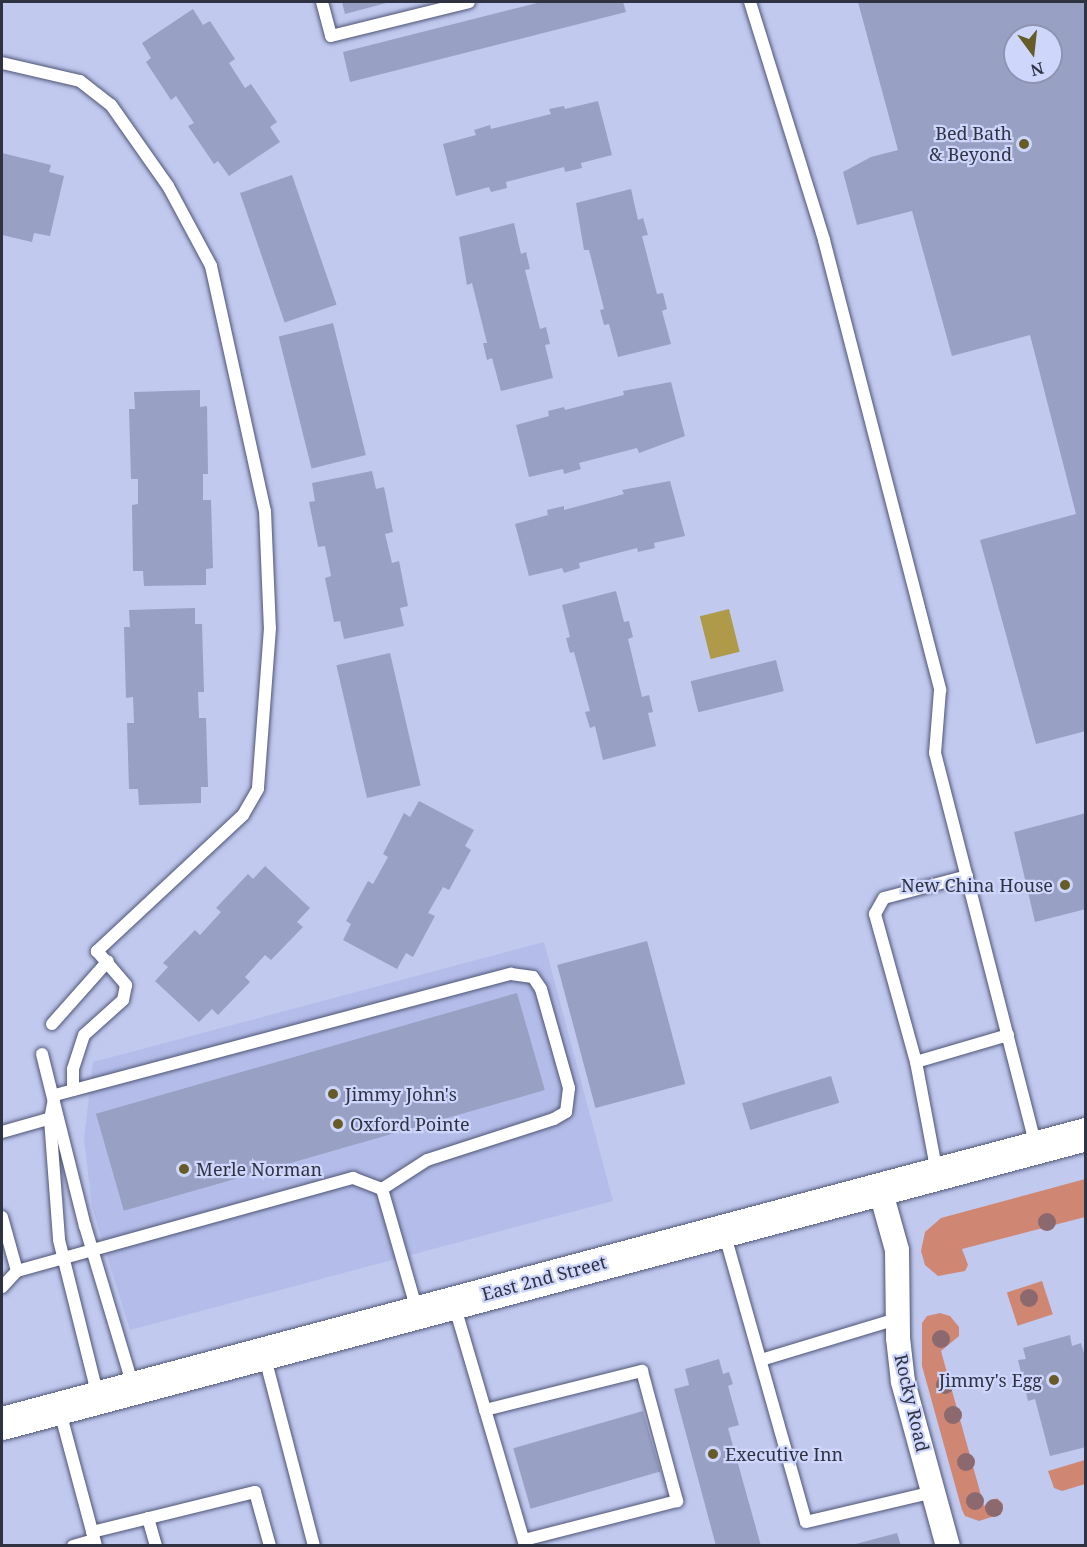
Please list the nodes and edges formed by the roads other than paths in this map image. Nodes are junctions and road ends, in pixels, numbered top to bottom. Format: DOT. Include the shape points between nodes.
graph roads {
  1 [pos="322,2"];
  2 [pos="469,2"];
  3 [pos="750,2"];
  4 [pos="2,63"];
  5 [pos="967,876"];
  6 [pos="108,962"];
  7 [pos="52,1024"];
  8 [pos="1008,1035"];
  9 [pos="42,1054"];
  10 [pos="915,1062"];
  11 [pos="72,1090"];
  12 [pos="55,1095"];
  13 [pos="55,1117"];
  14 [pos="2,1132"];
  15 [pos="1086,1134"];
  16 [pos="1036,1147"];
  17 [pos="937,1173"];
  18 [pos="382,1189"];
  19 [pos="880,1189"];
  20 [pos="2,1217"];
  21 [pos="724,1230"];
  22 [pos="92,1249"];
  23 [pos="62,1258"];
  24 [pos="17,1270"];
  25 [pos="2,1287"];
  26 [pos="453,1302"];
  27 [pos="417,1312"];
  28 [pos="900,1318"];
  29 [pos="264,1353"];
  30 [pos="761,1360"];
  31 [pos="133,1386"];
  32 [pos="98,1396"];
  33 [pos="59,1407"];
  34 [pos="485,1410"];
  35 [pos="2,1423"];
  36 [pos="934,1492"];
  37 [pos="148,1518"];
  38 [pos="94,1539"];
  39 [pos="524,1543"];
  40 [pos="73,1545"];
  41 [pos="156,1545"];
  42 [pos="270,1545"];
  43 [pos="314,1545"];
  44 [pos="948,1545"];
  1 -- 2 [label="lane" via="331,36"];
  3 -- 5 [label="lane" via="824,240 940,690 935,753"];
  4 -- 6 [label="lane" via="80,81 111,105 168,186 211,266 265,511 270,628 258,789 243,815 97,951"];
  5 -- 8 [label="lane"];
  5 -- 10 [label="lane" via="884,898 876,914"];
  6 -- 7 [label="lane"];
  6 -- 11 [label="lane" via="126,985 123,1000 84,1035 73,1069"];
  8 -- 10 [label="lane"];
  8 -- 16 [label="lane"];
  9 -- 12 [label="lane"];
  10 -- 17 [label="lane"];
  11 -- 12 [label="lane"];
  11 -- 18 [label="lane" via="511,974 532,977 541,989 569,1088 566,1112 427,1160"];
  12 -- 13 [label="lane"];
  13 -- 14 [label="lane"];
  13 -- 22 [label="lane"];
  13 -- 23 [label="lane"];
  15 -- 16 [label="main road, East 2nd Street"];
  16 -- 17 [label="main road, East 2nd Street"];
  17 -- 19 [label="main road, East 2nd Street"];
  18 -- 22 [label="lane" via="353,1178"];
  18 -- 27 [label="lane"];
  19 -- 21 [label="main road, East 2nd Street"];
  19 -- 28 [label="street, Rocky Road" via="897,1250"];
  20 -- 24 [label="lane"];
  21 -- 26 [label="main road, East 2nd Street"];
  21 -- 30 [label="lane"];
  22 -- 23 [label="lane"];
  22 -- 31 [label="lane"];
  23 -- 24 [label="lane"];
  23 -- 32 [label="lane"];
  24 -- 25 [label="lane"];
  26 -- 27 [label="main road, East 2nd Street"];
  26 -- 34 [label="lane"];
  27 -- 29 [label="main road, East 2nd Street"];
  28 -- 30 [label="lane"];
  28 -- 36 [label="street, Rocky Road" via="903,1382"];
  29 -- 31 [label="main road, East 2nd Street"];
  29 -- 43 [label="lane"];
  30 -- 36 [label="lane" via="806,1522"];
  31 -- 32 [label="main road, East 2nd Street"];
  32 -- 33 [label="main road, East 2nd Street"];
  33 -- 35 [label="main road, East 2nd Street"];
  33 -- 38 [label="lane"];
  34 -- 39 [label="lane"];
  34 -- 39 [label="lane" via="642,1371 678,1501"];
  36 -- 44 [label="street, Rocky Road"];
  37 -- 38 [label="lane"];
  37 -- 41 [label="lane"];
  37 -- 42 [label="lane" via="255,1492"];
  38 -- 40 [label="lane"];
}
